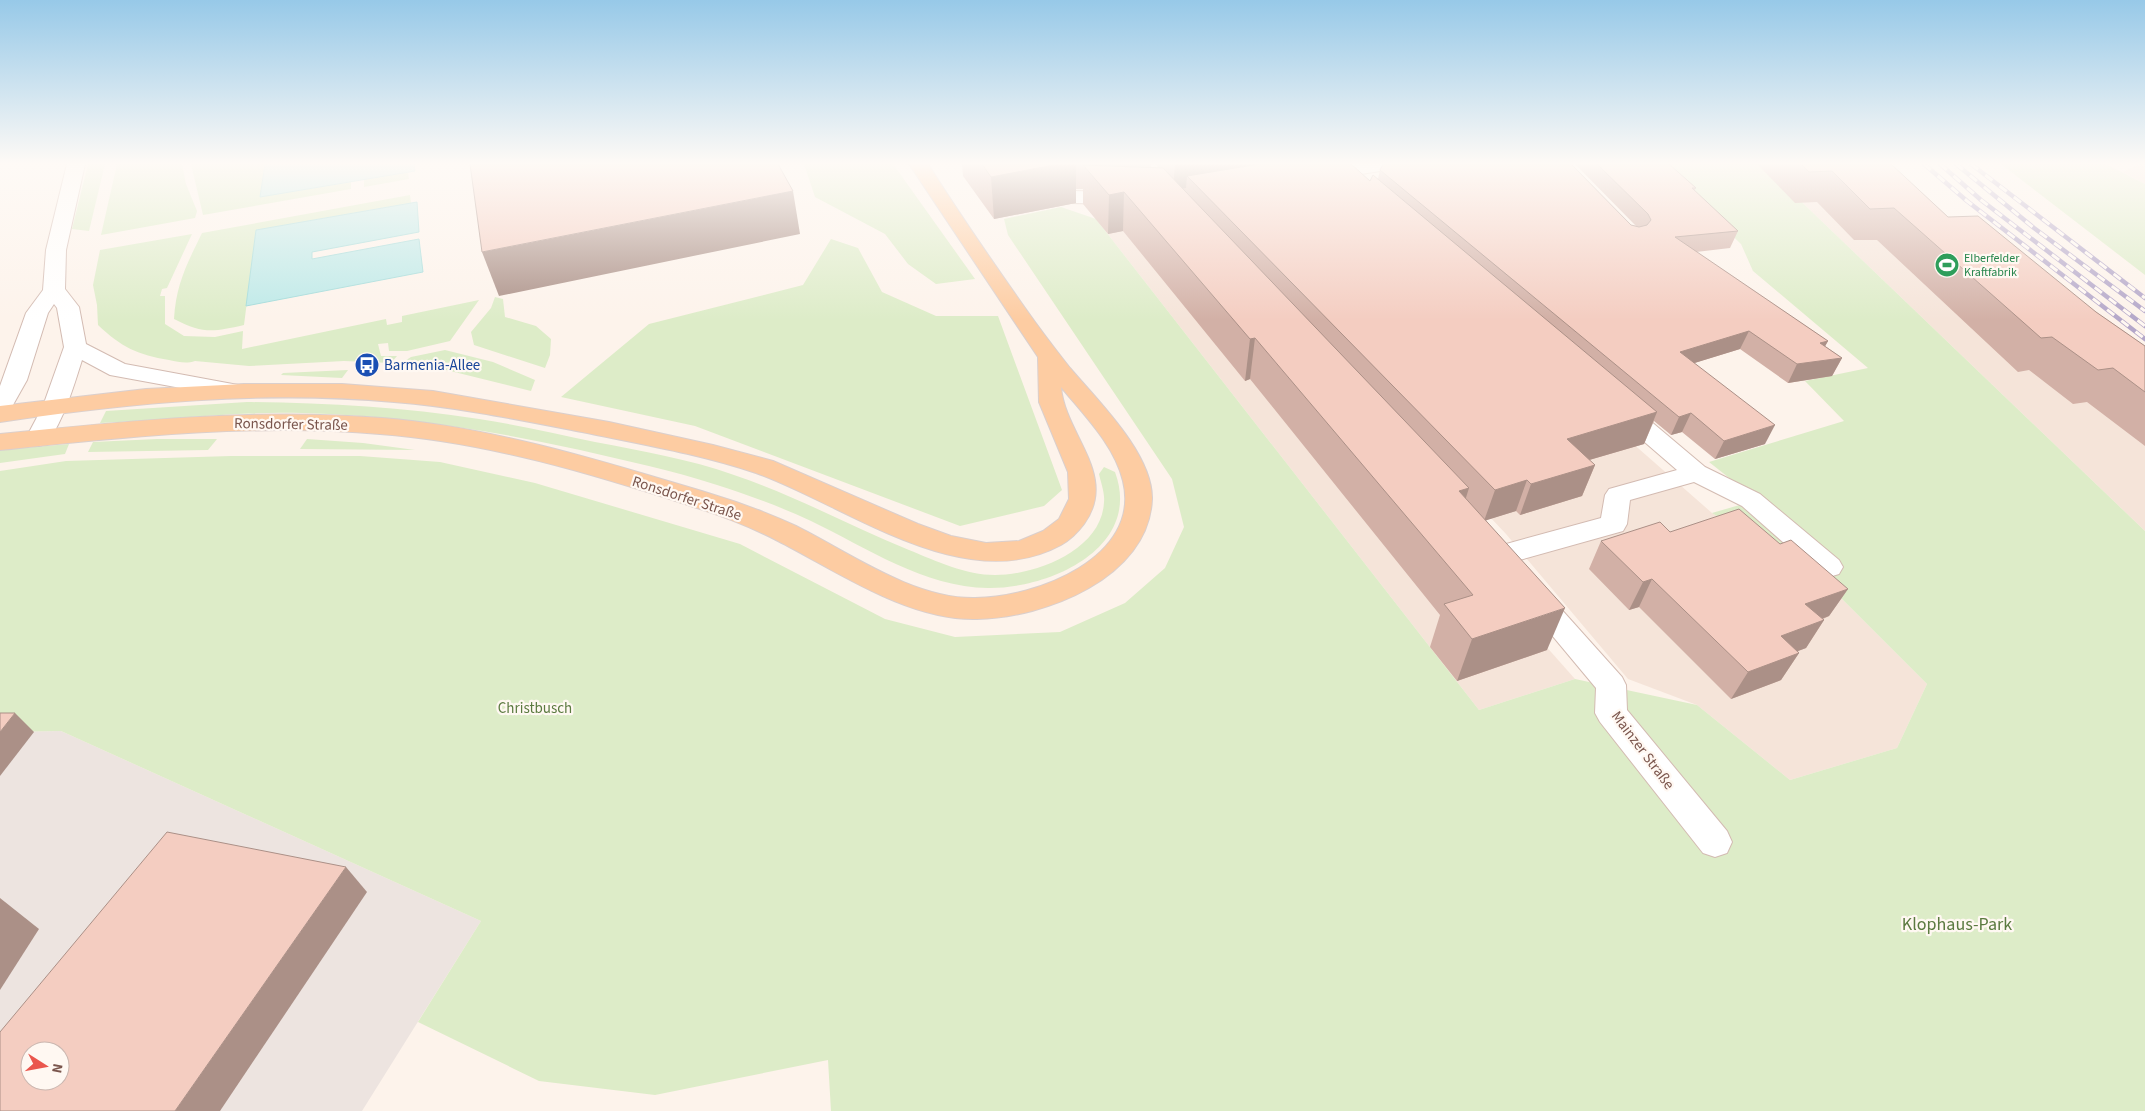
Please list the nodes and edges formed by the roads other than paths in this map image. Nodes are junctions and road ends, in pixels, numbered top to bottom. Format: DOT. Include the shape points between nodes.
graph roads {
  1 [pos="64,216"];
  2 [pos="953,216"];
  3 [pos="54,290"];
  4 [pos="75,347"];
  5 [pos="1049,357"];
  6 [pos="230,390"];
  7 [pos="1604,395"];
  8 [pos="55,406"];
  9 [pos="0,407"];
  10 [pos="0,414"];
  11 [pos="38,438"];
  12 [pos="0,442"];
  13 [pos="1696,473"];
  14 [pos="1829,567"];
  15 [pos="1715,842"];
  1 -- 3 [label="street" via="56,250"];
  2 -- 5 [label="main road, Ronsdorfer Straße"];
  3 -- 4 [label="street" via="68,307"];
  3 -- 9 [label="street" via="37,313 15,380"];
  4 -- 6 [label="street" via="118,370"];
  4 -- 8 [label="street"];
  5 -- 6 [label="main road" via="1051,403 1082,470 1085,496 1072,521 1056,536 1032,548 1008,553 962,549 913,533 780,472 725,455 650,438 528,413 440,400 326,391"];
  5 -- 11 [label="main road, Ronsdorfer Straße" via="1085,397 1128,461 1140,493 1138,509 1130,534 1112,557 1078,583 1036,600 972,609 942,605 906,592 764,522 707,502 484,441 386,426 257,421"];
  6 -- 8 [label="main road"];
  7 -- 13 [label="street"];
  8 -- 10 [label="main road"];
  8 -- 11 [label="street"];
  11 -- 12 [label="main road, Ronsdorfer Straße"];
  13 -- 14 [label="street" via="1750,500"];
  13 -- 15 [label="street, Mainzer Straße" via="1618,496 1614,524 1489,546 1611,685 1611,713"];
}
